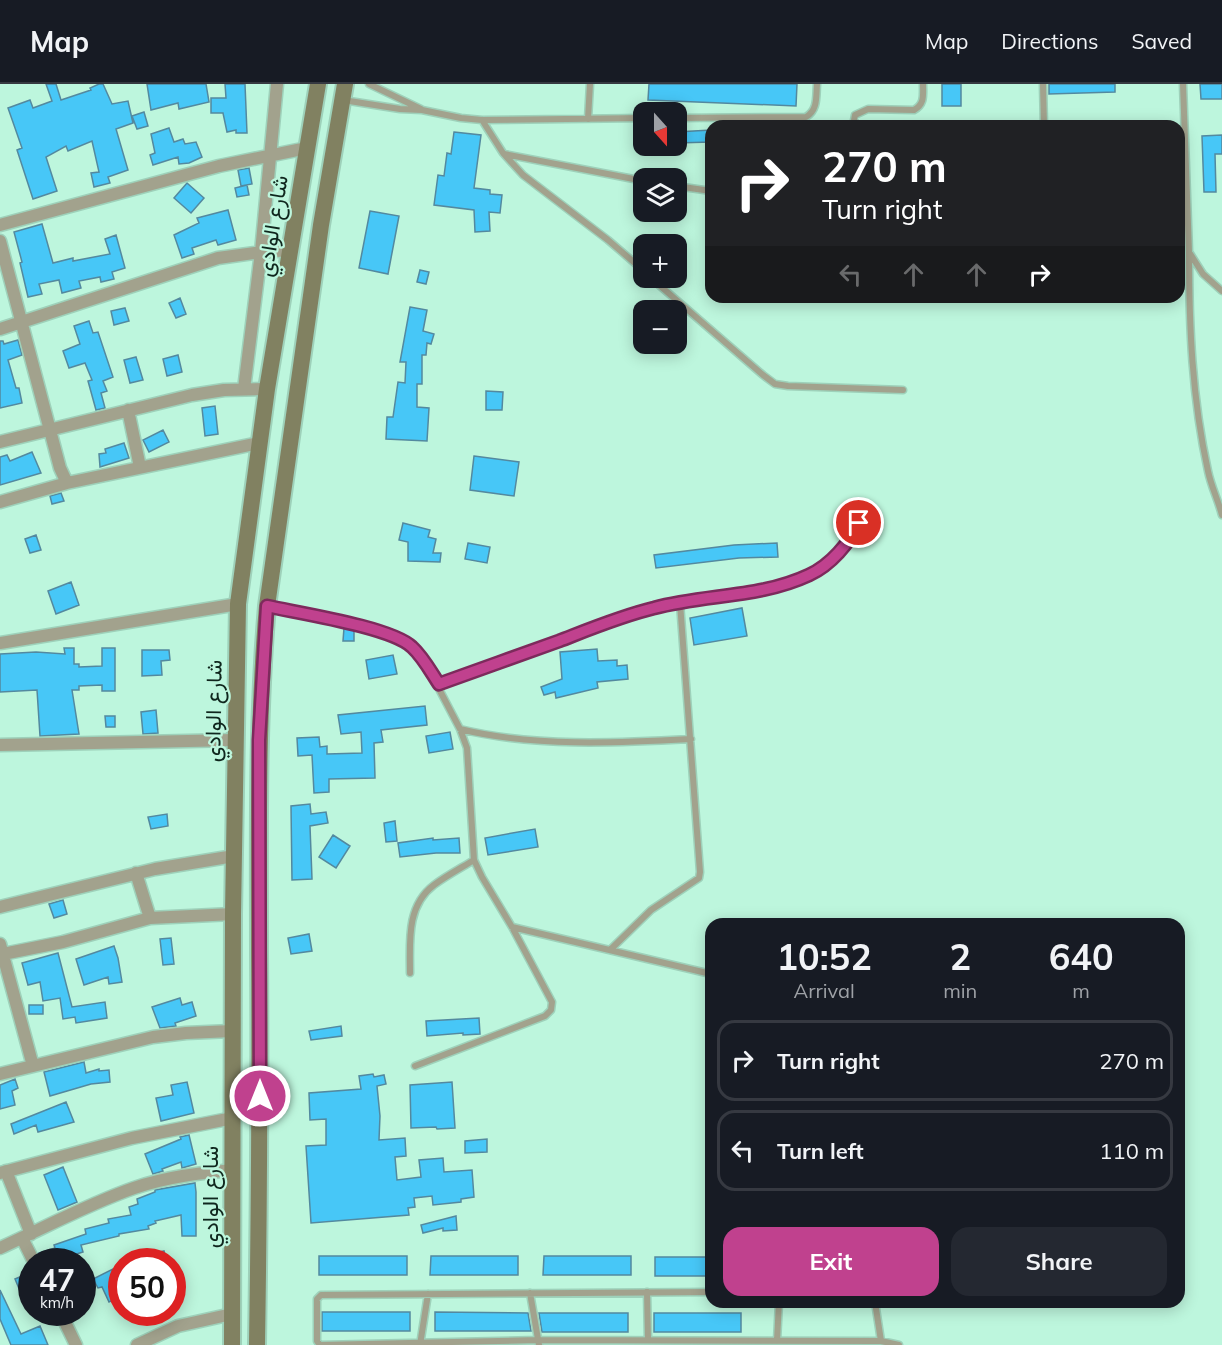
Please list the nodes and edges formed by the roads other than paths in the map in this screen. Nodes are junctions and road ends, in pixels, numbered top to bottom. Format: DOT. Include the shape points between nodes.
graph roads {
  1 [pos="277,84"];
  2 [pos="318,84"];
  3 [pos="369,84"];
  4 [pos="590,84"];
  5 [pos="817,84"];
  6 [pos="923,84"];
  7 [pos="1043,84"];
  8 [pos="1184,84"];
  9 [pos="344,92"];
  10 [pos="422,110"];
  11 [pos="633,118"];
  12 [pos="687,118"];
  13 [pos="588,119"];
  14 [pos="482,120"];
  15 [pos="854,120"];
  16 [pos="1044,120"];
  17 [pos="307,148"];
  18 [pos="503,153"];
  19 [pos="272,155"];
  20 [pos="303,173"];
  21 [pos="330,178"];
  22 [pos="633,179"];
  23 [pos="687,188"];
  24 [pos="705,190"];
  25 [pos="295,222"];
  26 [pos="0,225"];
  27 [pos="321,225"];
  28 [pos="0,241"];
  29 [pos="291,250"];
  30 [pos="261,252"];
  31 [pos="1189,252"];
  32 [pos="633,262"];
  33 [pos="663,288"];
  34 [pos="1222,291"];
  35 [pos="23,322"];
  36 [pos="0,329"];
  37 [pos="244,389"];
  38 [pos="267,389"];
  39 [pos="903,390"];
  40 [pos="128,411"];
  41 [pos="51,429"];
  42 [pos="0,442"];
  43 [pos="259,443"];
  44 [pos="140,467"];
  45 [pos="67,483"];
  46 [pos="0,502"];
  47 [pos="1222,515"];
  48 [pos="859,523"];
  49 [pos="680,603"];
  50 [pos="238,604"];
  51 [pos="267,606"];
  52 [pos="0,643"];
  53 [pos="439,684"];
  54 [pos="460,729"];
  55 [pos="235,740"];
  56 [pos="691,740"];
  57 [pos="0,745"];
  58 [pos="234,856"];
  59 [pos="474,860"];
  60 [pos="136,873"];
  61 [pos="0,907"];
  62 [pos="233,914"];
  63 [pos="150,918"];
  64 [pos="513,927"];
  65 [pos="1,949"];
  66 [pos="610,950"];
  67 [pos="410,973"];
  68 [pos="705,973"];
  69 [pos="232,1031"];
  70 [pos="33,1066"];
  71 [pos="415,1066"];
  72 [pos="0,1074"];
  73 [pos="233,1118"];
  74 [pos="233,1170"];
  75 [pos="3,1172"];
  76 [pos="26,1236"];
  77 [pos="0,1248"];
  78 [pos="30,1248"];
  79 [pos="647,1292"];
  80 [pos="705,1292"];
  81 [pos="530,1293"];
  82 [pos="428,1294"];
  83 [pos="779,1308"];
  84 [pos="876,1308"];
  85 [pos="232,1314"];
  86 [pos="67,1326"];
  87 [pos="648,1340"];
  88 [pos="777,1341"];
  89 [pos="881,1341"];
  90 [pos="538,1342"];
  91 [pos="420,1344"];
  92 [pos="76,1345"];
  93 [pos="137,1345"];
  94 [pos="232,1345"];
  95 [pos="257,1345"];
  96 [pos="899,1345"];
  1 -- 19 [label="street"];
  2 -- 17 [label="main road, شارع الوادي"];
  3 -- 10 [label="lane"];
  4 -- 13 [label="lane"];
  5 -- 12 [label="lane" via="815,108 806,117"];
  6 -- 15 [label="lane" via="920,107 868,109"];
  7 -- 16 [label="lane"];
  8 -- 31 [label="lane"];
  9 -- 10 [label="lane" via="400,109"];
  9 -- 21 [label="main road, شارع الوادي"];
  10 -- 14 [label="lane"];
  11 -- 13 [label="lane"];
  13 -- 14 [label="lane"];
  14 -- 18 [label="lane"];
  17 -- 19 [label="street"];
  17 -- 20 [label="main road, شارع الوادي"];
  18 -- 22 [label="lane"];
  18 -- 32 [label="lane" via="535,186"];
  19 -- 26 [label="street"];
  19 -- 30 [label="street"];
  20 -- 21 [label="main road"];
  20 -- 25 [label="main road, شارع الوادي"];
  21 -- 27 [label="main road, شارع الوادي"];
  23 -- 24 [label="lane"];
  25 -- 27 [label="main road"];
  25 -- 29 [label="main road, شارع الوادي"];
  27 -- 51 [label="main road, شارع الوادي"];
  28 -- 35 [label="street"];
  29 -- 30 [label="street"];
  29 -- 38 [label="main road, شارع الوادي"];
  30 -- 35 [label="street" via="218,258"];
  30 -- 37 [label="street"];
  31 -- 34 [label="lane" via="1203,274"];
  31 -- 47 [label="lane" via="1194,380 1206,464"];
  33 -- 39 [label="lane" via="775,384"];
  35 -- 36 [label="street"];
  35 -- 41 [label="street"];
  37 -- 38 [label="street"];
  37 -- 40 [label="street" via="192,395"];
  38 -- 43 [label="main road, شارع الوادي"];
  40 -- 41 [label="street"];
  40 -- 44 [label="street"];
  41 -- 42 [label="street"];
  41 -- 45 [label="street"];
  43 -- 44 [label="street"];
  43 -- 50 [label="main road, شارع الوادي"];
  44 -- 45 [label="street"];
  45 -- 46 [label="street"];
  48 -- 49 [label="lane" via="839,551 810,575 757,592"];
  49 -- 53 [label="lane" via="634,614"];
  49 -- 56 [label="lane"];
  50 -- 52 [label="street"];
  50 -- 55 [label="main road, شارع الوادي"];
  51 -- 53 [label="lane" via="396,637 411,646"];
  51 -- 95 [label="main road, شارع الوادي" via="259,740"];
  53 -- 54 [label="lane"];
  54 -- 56 [label="lane" via="565,741"];
  54 -- 59 [label="lane" via="470,770"];
  55 -- 57 [label="street"];
  55 -- 58 [label="main road, شارع الوادي"];
  56 -- 66 [label="lane" via="699,878 651,910"];
  58 -- 60 [label="street"];
  58 -- 62 [label="main road, شارع الوادي"];
  59 -- 64 [label="lane"];
  59 -- 67 [label="lane" via="433,886 415,909"];
  60 -- 61 [label="street"];
  60 -- 63 [label="street"];
  62 -- 63 [label="street"];
  62 -- 69 [label="main road, شارع الوادي"];
  63 -- 65 [label="street" via="63,942"];
  64 -- 66 [label="lane"];
  64 -- 71 [label="lane" via="549,995 551,1010 545,1016"];
  65 -- 70 [label="street"];
  66 -- 68 [label="lane"];
  69 -- 70 [label="street" via="162,1036"];
  69 -- 73 [label="main road, شارع الوادي"];
  70 -- 72 [label="street"];
  73 -- 74 [label="main road, شارع الوادي"];
  73 -- 75 [label="street" via="132,1138"];
  74 -- 76 [label="street" via="136,1187"];
  74 -- 85 [label="main road, شارع الوادي"];
  75 -- 76 [label="street"];
  76 -- 77 [label="street"];
  76 -- 78 [label="street"];
  79 -- 80 [label="lane"];
  79 -- 81 [label="lane"];
  79 -- 87 [label="lane"];
  81 -- 82 [label="lane"];
  81 -- 90 [label="lane"];
  82 -- 91 [label="lane"];
  82 -- 91 [label="lane" via="321,1295 317,1299 320,1345"];
  83 -- 88 [label="lane"];
  84 -- 89 [label="lane"];
  85 -- 93 [label="street" via="178,1326"];
  85 -- 94 [label="main road, شارع الوادي"];
  86 -- 92 [label="street"];
  87 -- 88 [label="lane"];
  87 -- 90 [label="lane"];
  88 -- 89 [label="lane"];
  89 -- 96 [label="lane"];
  90 -- 91 [label="lane"];
}
